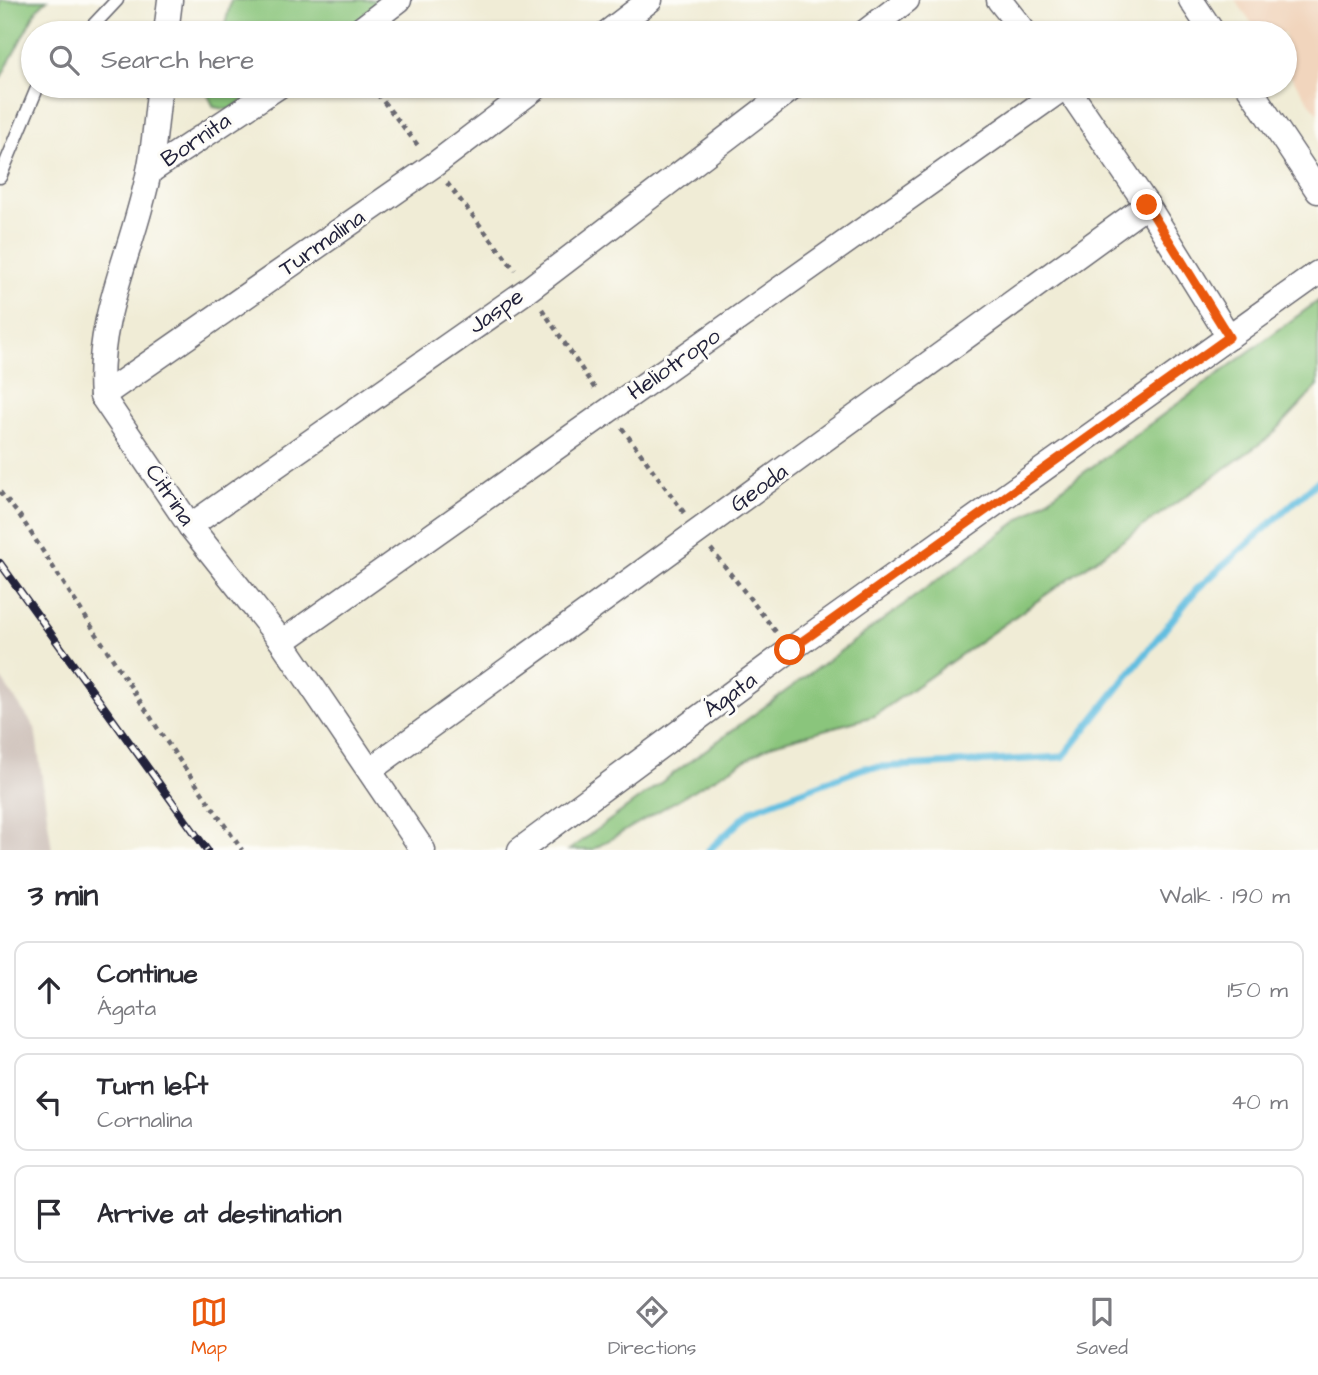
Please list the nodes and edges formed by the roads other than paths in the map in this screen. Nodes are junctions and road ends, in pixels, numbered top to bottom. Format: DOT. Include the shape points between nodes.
graph roads {
  1 [pos="117,0"];
  2 [pos="170,0"];
  3 [pos="399,0"];
  4 [pos="650,0"];
  5 [pos="908,0"];
  6 [pos="999,0"];
  7 [pos="1191,0"];
  8 [pos="97,21"];
  9 [pos="167,21"];
  10 [pos="372,21"];
  11 [pos="623,21"];
  12 [pos="880,21"];
  13 [pos="1016,21"];
  14 [pos="1205,21"];
  15 [pos="33,98"];
  16 [pos="158,98"];
  17 [pos="261,98"];
  18 [pos="522,98"];
  19 [pos="779,98"];
  20 [pos="1049,98"];
  21 [pos="1074,98"];
  22 [pos="1256,98"];
  23 [pos="149,172"];
  24 [pos="0,177"];
  25 [pos="1318,191"];
  26 [pos="1147,205"];
  27 [pos="1318,273"];
  28 [pos="1229,337"];
  29 [pos="103,396"];
  30 [pos="190,526"];
  31 [pos="282,642"];
  32 [pos="370,769"];
  33 [pos="423,850"];
  34 [pos="520,850"];
  1 -- 8 [label="lane"];
  2 -- 9 [label="street"];
  3 -- 10 [label="street"];
  4 -- 11 [label="street"];
  5 -- 12 [label="street"];
  6 -- 13 [label="street"];
  7 -- 14 [label="street"];
  15 -- 24 [label="lane"];
  16 -- 23 [label="street"];
  17 -- 23 [label="street, Bornita"];
  18 -- 29 [label="street, Turmalina" via="434,165"];
  19 -- 30 [label="street, Jaspe" via="529,289"];
  20 -- 31 [label="street, Heliotropo"];
  21 -- 26 [label="street"];
  22 -- 25 [label="street"];
  23 -- 29 [label="street" via="109,316 100,372"];
  26 -- 28 [label="street"];
  26 -- 32 [label="street, Geoda"];
  27 -- 28 [label="street, Ágata"];
  28 -- 34 [label="street, Ágata" via="790,650"];
  29 -- 30 [label="street, Citrina"];
  30 -- 31 [label="street, Citrina"];
  31 -- 32 [label="street, Citrina"];
  32 -- 33 [label="street, Citrina"];
}
